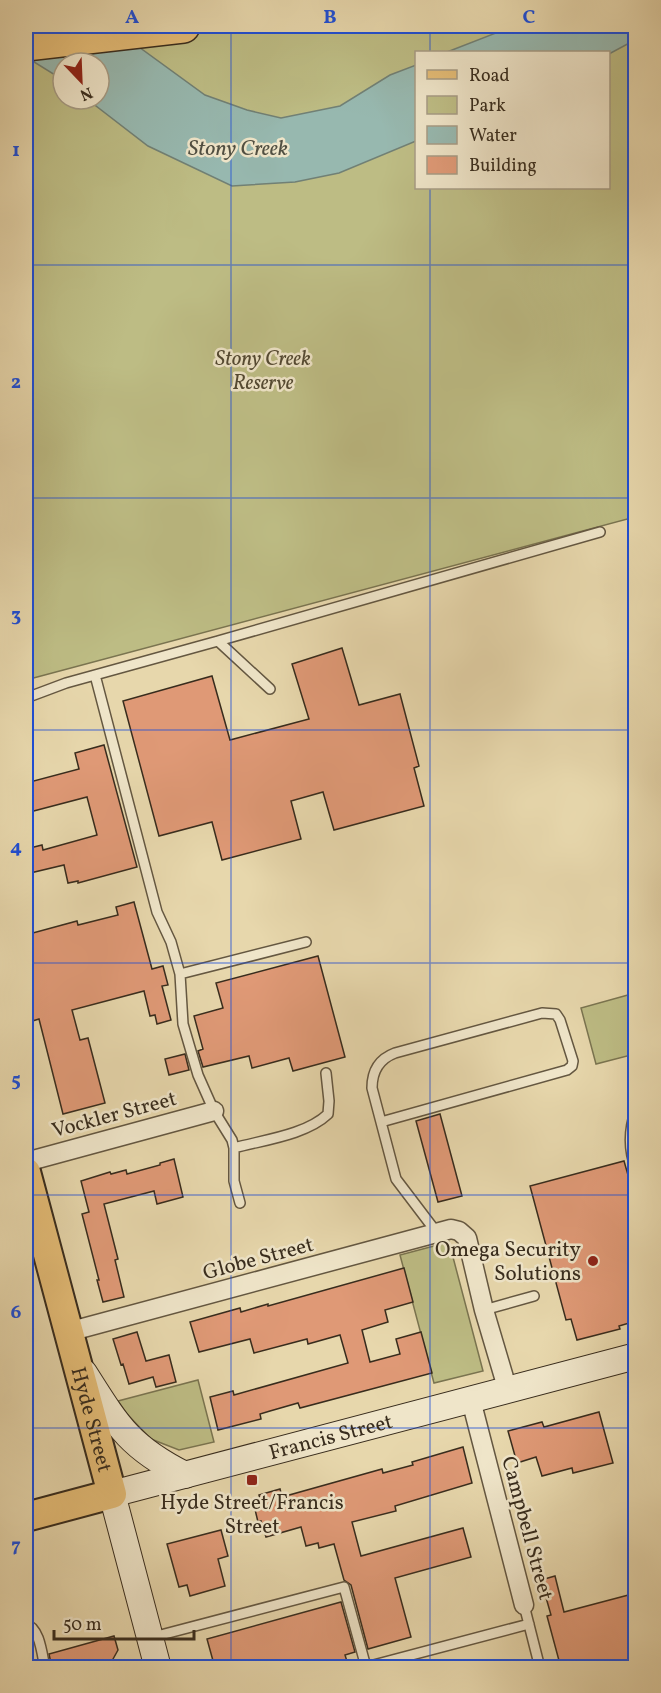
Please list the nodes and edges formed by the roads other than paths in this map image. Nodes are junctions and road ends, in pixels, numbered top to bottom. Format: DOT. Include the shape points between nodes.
graph roads {
  1 [pos="183,26"];
  2 [pos="26,44"];
  3 [pos="600,532"];
  4 [pos="218,641"];
  5 [pos="95,675"];
  6 [pos="270,689"];
  7 [pos="26,698"];
  8 [pos="306,942"];
  9 [pos="180,974"];
  10 [pos="326,1073"];
  11 [pos="636,1109"];
  12 [pos="214,1111"];
  13 [pos="381,1122"];
  14 [pos="234,1148"];
  15 [pos="26,1161"];
  16 [pos="636,1169"];
  17 [pos="27,1184"];
  18 [pos="240,1203"];
  19 [pos="437,1233"];
  20 [pos="534,1296"];
  21 [pos="484,1310"];
  22 [pos="71,1345"];
  23 [pos="636,1356"];
  24 [pos="508,1391"];
  25 [pos="471,1400"];
  26 [pos="185,1475"];
  27 [pos="112,1494"];
  28 [pos="26,1517"];
  29 [pos="524,1605"];
  30 [pos="26,1624"];
  31 [pos="530,1624"];
  32 [pos="151,1638"];
  33 [pos="45,1668"];
  34 [pos="159,1668"];
  35 [pos="540,1668"];
  1 -- 2 [label="highway"];
  3 -- 4 [label="lane"];
  4 -- 5 [label="lane"];
  4 -- 6 [label="lane"];
  5 -- 7 [label="lane"];
  5 -- 9 [label="lane" via="158,912"];
  8 -- 9 [label="lane"];
  9 -- 12 [label="lane" via="183,1024"];
  10 -- 14 [label="lane" via="328,1114 321,1121 300,1131"];
  11 -- 16 [label="lane" via="630,1135"];
  12 -- 14 [label="lane"];
  12 -- 15 [label="street, Vockler Street"];
  13 -- 13 [label="lane" via="567,1070 573,1061 560,1020 556,1014 542,1013 388,1056 378,1065 372,1080"];
  13 -- 19 [label="lane" via="396,1179"];
  14 -- 18 [label="lane" via="234,1181"];
  17 -- 22 [label="main road, Hyde Street"];
  19 -- 21 [label="street, Globe Street" via="451,1229 467,1238"];
  19 -- 22 [label="street, Globe Street"];
  20 -- 21 [label="lane"];
  21 -- 24 [label="street"];
  22 -- 26 [label="main road" via="127,1437 159,1462"];
  22 -- 27 [label="main road, Hyde Street"];
  23 -- 24 [label="main road, Francis Street"];
  24 -- 25 [label="main road, Francis Street"];
  25 -- 26 [label="main road, Francis Street"];
  25 -- 29 [label="street, Campbell Street"];
  26 -- 27 [label="main road, Francis Street"];
  27 -- 28 [label="main road, Francis Street"];
  27 -- 32 [label="main road, Hyde Street"];
  29 -- 31 [label="lane, Campbell Street"];
  30 -- 33 [label="lane" via="36,1634"];
  31 -- 32 [label="lane" via="366,1667 344,1587"];
  31 -- 35 [label="lane, Campbell Street"];
  32 -- 34 [label="main road, Hyde Street"];
}
